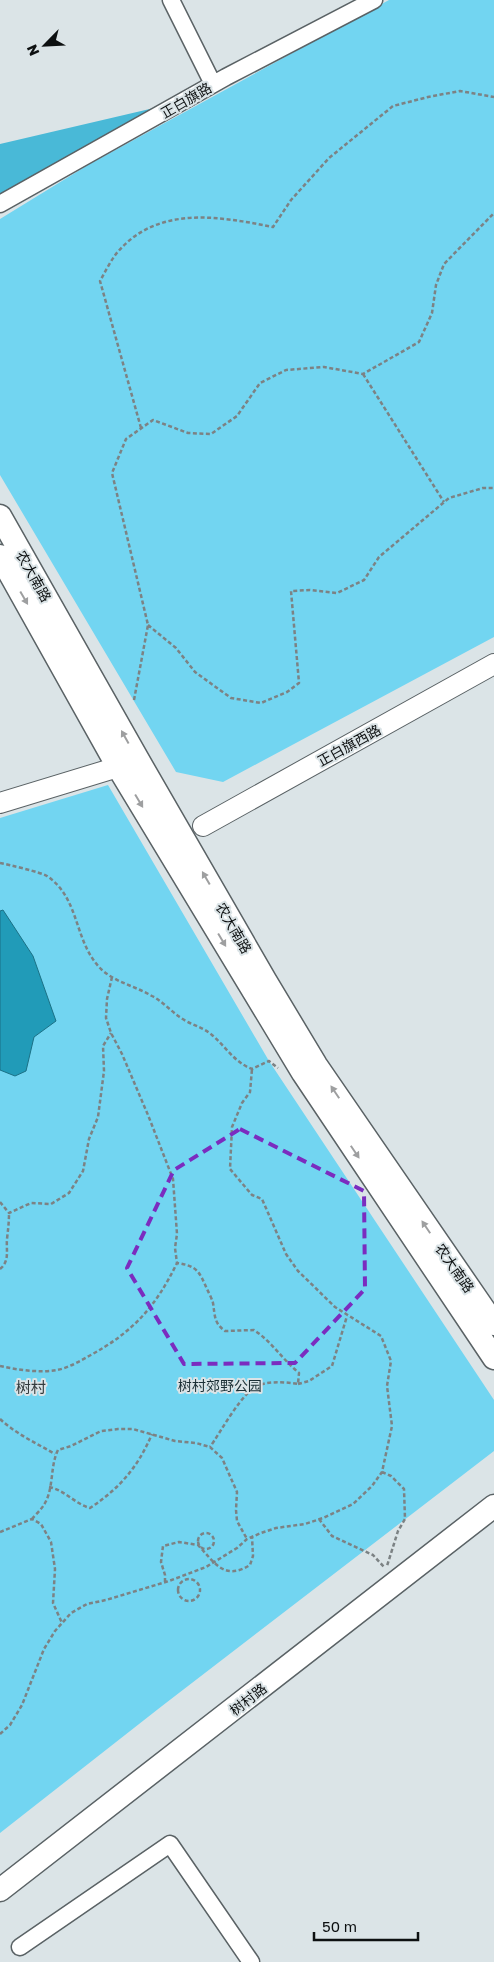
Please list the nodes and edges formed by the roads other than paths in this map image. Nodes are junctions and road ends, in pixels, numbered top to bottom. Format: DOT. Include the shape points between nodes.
graph roads {
  1 [pos="172,0"];
  2 [pos="374,0"];
  3 [pos="213,84"];
  4 [pos="0,204"];
  5 [pos="0,516"];
  6 [pos="0,556"];
  7 [pos="494,664"];
  8 [pos="118,767"];
  9 [pos="0,802"];
  10 [pos="203,826"];
  11 [pos="494,1324"];
  12 [pos="494,1358"];
  13 [pos="494,1506"];
  14 [pos="0,1890"];
  15 [pos="20,1947"];
  16 [pos="251,1962"];
  1 -- 3 [label="street"];
  2 -- 3 [label="street, 正白旗路"];
  3 -- 4 [label="street, 正白旗路"];
  11 -- 5 [label="main road, 农大南路, one-way" via="311,1056 264,980"];
  6 -- 8 [label="main road, 农大南路, one-way"];
  7 -- 10 [label="street, 正白旗西路"];
  8 -- 9 [label="street"];
  8 -- 12 [label="main road, 农大南路, one-way" via="303,1073"];
  13 -- 14 [label="main road, 树村路"];
  15 -- 16 [label="street" via="170,1844"];
}
